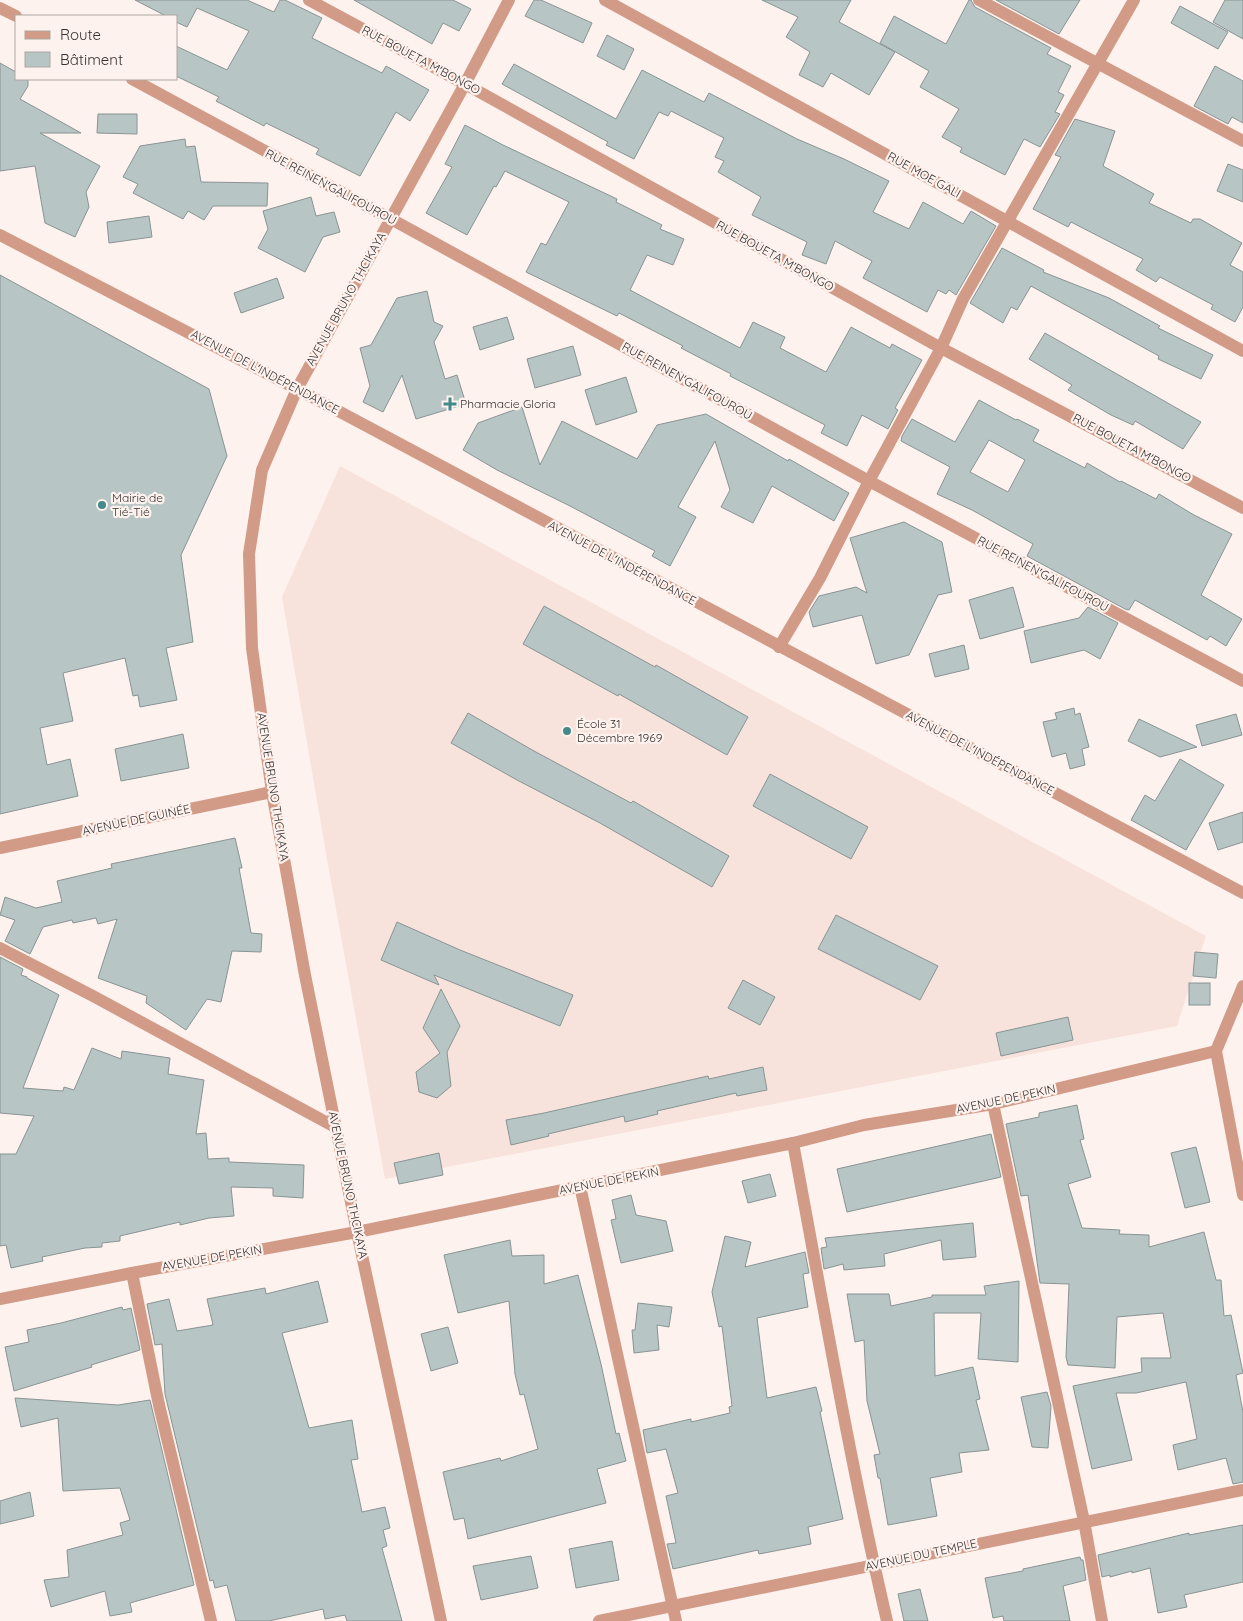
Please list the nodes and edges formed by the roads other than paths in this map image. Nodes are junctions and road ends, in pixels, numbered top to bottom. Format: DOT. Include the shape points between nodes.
graph roads {
  1 [pos="309,0"];
  2 [pos="509,0"];
  3 [pos="605,0"];
  4 [pos="979,0"];
  5 [pos="1134,0"];
  6 [pos="0,8"];
  7 [pos="15,16"];
  8 [pos="1096,64"];
  9 [pos="134,80"];
  10 [pos="465,84"];
  11 [pos="1243,141"];
  12 [pos="391,219"];
  13 [pos="1007,221"];
  14 [pos="0,235"];
  15 [pos="941,348"];
  16 [pos="1243,351"];
  17 [pos="297,388"];
  18 [pos="869,481"];
  19 [pos="1243,508"];
  20 [pos="779,647"];
  21 [pos="1243,681"];
  22 [pos="272,792"];
  23 [pos="0,848"];
  24 [pos="1243,893"];
  25 [pos="0,948"];
  26 [pos="1243,986"];
  27 [pos="1216,1051"];
  28 [pos="993,1104"];
  29 [pos="335,1126"];
  30 [pos="792,1143"];
  31 [pos="580,1186"];
  32 [pos="1243,1195"];
  33 [pos="357,1232"];
  34 [pos="132,1272"];
  35 [pos="0,1299"];
  36 [pos="1243,1490"];
  37 [pos="1084,1521"];
  38 [pos="874,1565"];
  39 [pos="673,1606"];
  40 [pos="211,1621"];
  41 [pos="441,1621"];
  42 [pos="599,1621"];
  43 [pos="676,1621"];
  44 [pos="887,1621"];
  45 [pos="1102,1621"];
  1 -- 10 [label="street, RUE BOUETA M'BONGO"];
  2 -- 10 [label="street, AVENUE BRUNO THCIKAYA"];
  3 -- 13 [label="street, RUE MOE GALI"];
  4 -- 8 [label="street"];
  5 -- 8 [label="street"];
  6 -- 7 [label="street"];
  8 -- 11 [label="street"];
  8 -- 13 [label="street"];
  9 -- 12 [label="street, RUE REINEN'GALIFOUROU"];
  10 -- 12 [label="street, AVENUE BRUNO THCIKAYA"];
  10 -- 15 [label="street, RUE BOUETA M'BONGO"];
  12 -- 17 [label="street, AVENUE BRUNO THCIKAYA"];
  12 -- 18 [label="street, RUE REINEN'GALIFOUROU"];
  13 -- 15 [label="street" via="963,299"];
  13 -- 16 [label="street, RUE MOE GALI"];
  14 -- 17 [label="street, AVENUE DE L'INDÉPENDANCE"];
  15 -- 18 [label="street"];
  15 -- 19 [label="street, RUE BOUETA M'BONGO"];
  17 -- 20 [label="street, AVENUE DE L'INDÉPENDANCE"];
  17 -- 22 [label="street, AVENUE BRUNO THCIKAYA" via="262,470 249,554 252,648"];
  18 -- 20 [label="street" via="820,578"];
  18 -- 21 [label="street, RUE REINEN'GALIFOUROU"];
  20 -- 24 [label="street, AVENUE DE L'INDÉPENDANCE"];
  22 -- 23 [label="street, AVENUE DE GUINÉE"];
  22 -- 29 [label="street, AVENUE BRUNO THCIKAYA"];
  25 -- 29 [label="street"];
  26 -- 27 [label="street"];
  27 -- 28 [label="street, AVENUE DE PEKIN"];
  27 -- 32 [label="street"];
  28 -- 30 [label="street, AVENUE DE PEKIN" via="864,1125"];
  28 -- 37 [label="street"];
  29 -- 33 [label="street, AVENUE BRUNO THCIKAYA"];
  30 -- 31 [label="street, AVENUE DE PEKIN"];
  30 -- 38 [label="street"];
  31 -- 33 [label="street, AVENUE DE PEKIN"];
  31 -- 39 [label="street"];
  33 -- 34 [label="street, AVENUE DE PEKIN"];
  33 -- 41 [label="street, AVENUE BRUNO THCIKAYA"];
  34 -- 35 [label="street, AVENUE DE PEKIN"];
  34 -- 40 [label="street"];
  36 -- 37 [label="street, AVENUE DU TEMPLE"];
  37 -- 38 [label="street, AVENUE DU TEMPLE"];
  37 -- 45 [label="street"];
  38 -- 39 [label="street, AVENUE DU TEMPLE"];
  38 -- 44 [label="street"];
  39 -- 42 [label="street, AVENUE DU TEMPLE"];
  39 -- 43 [label="street"];
}
